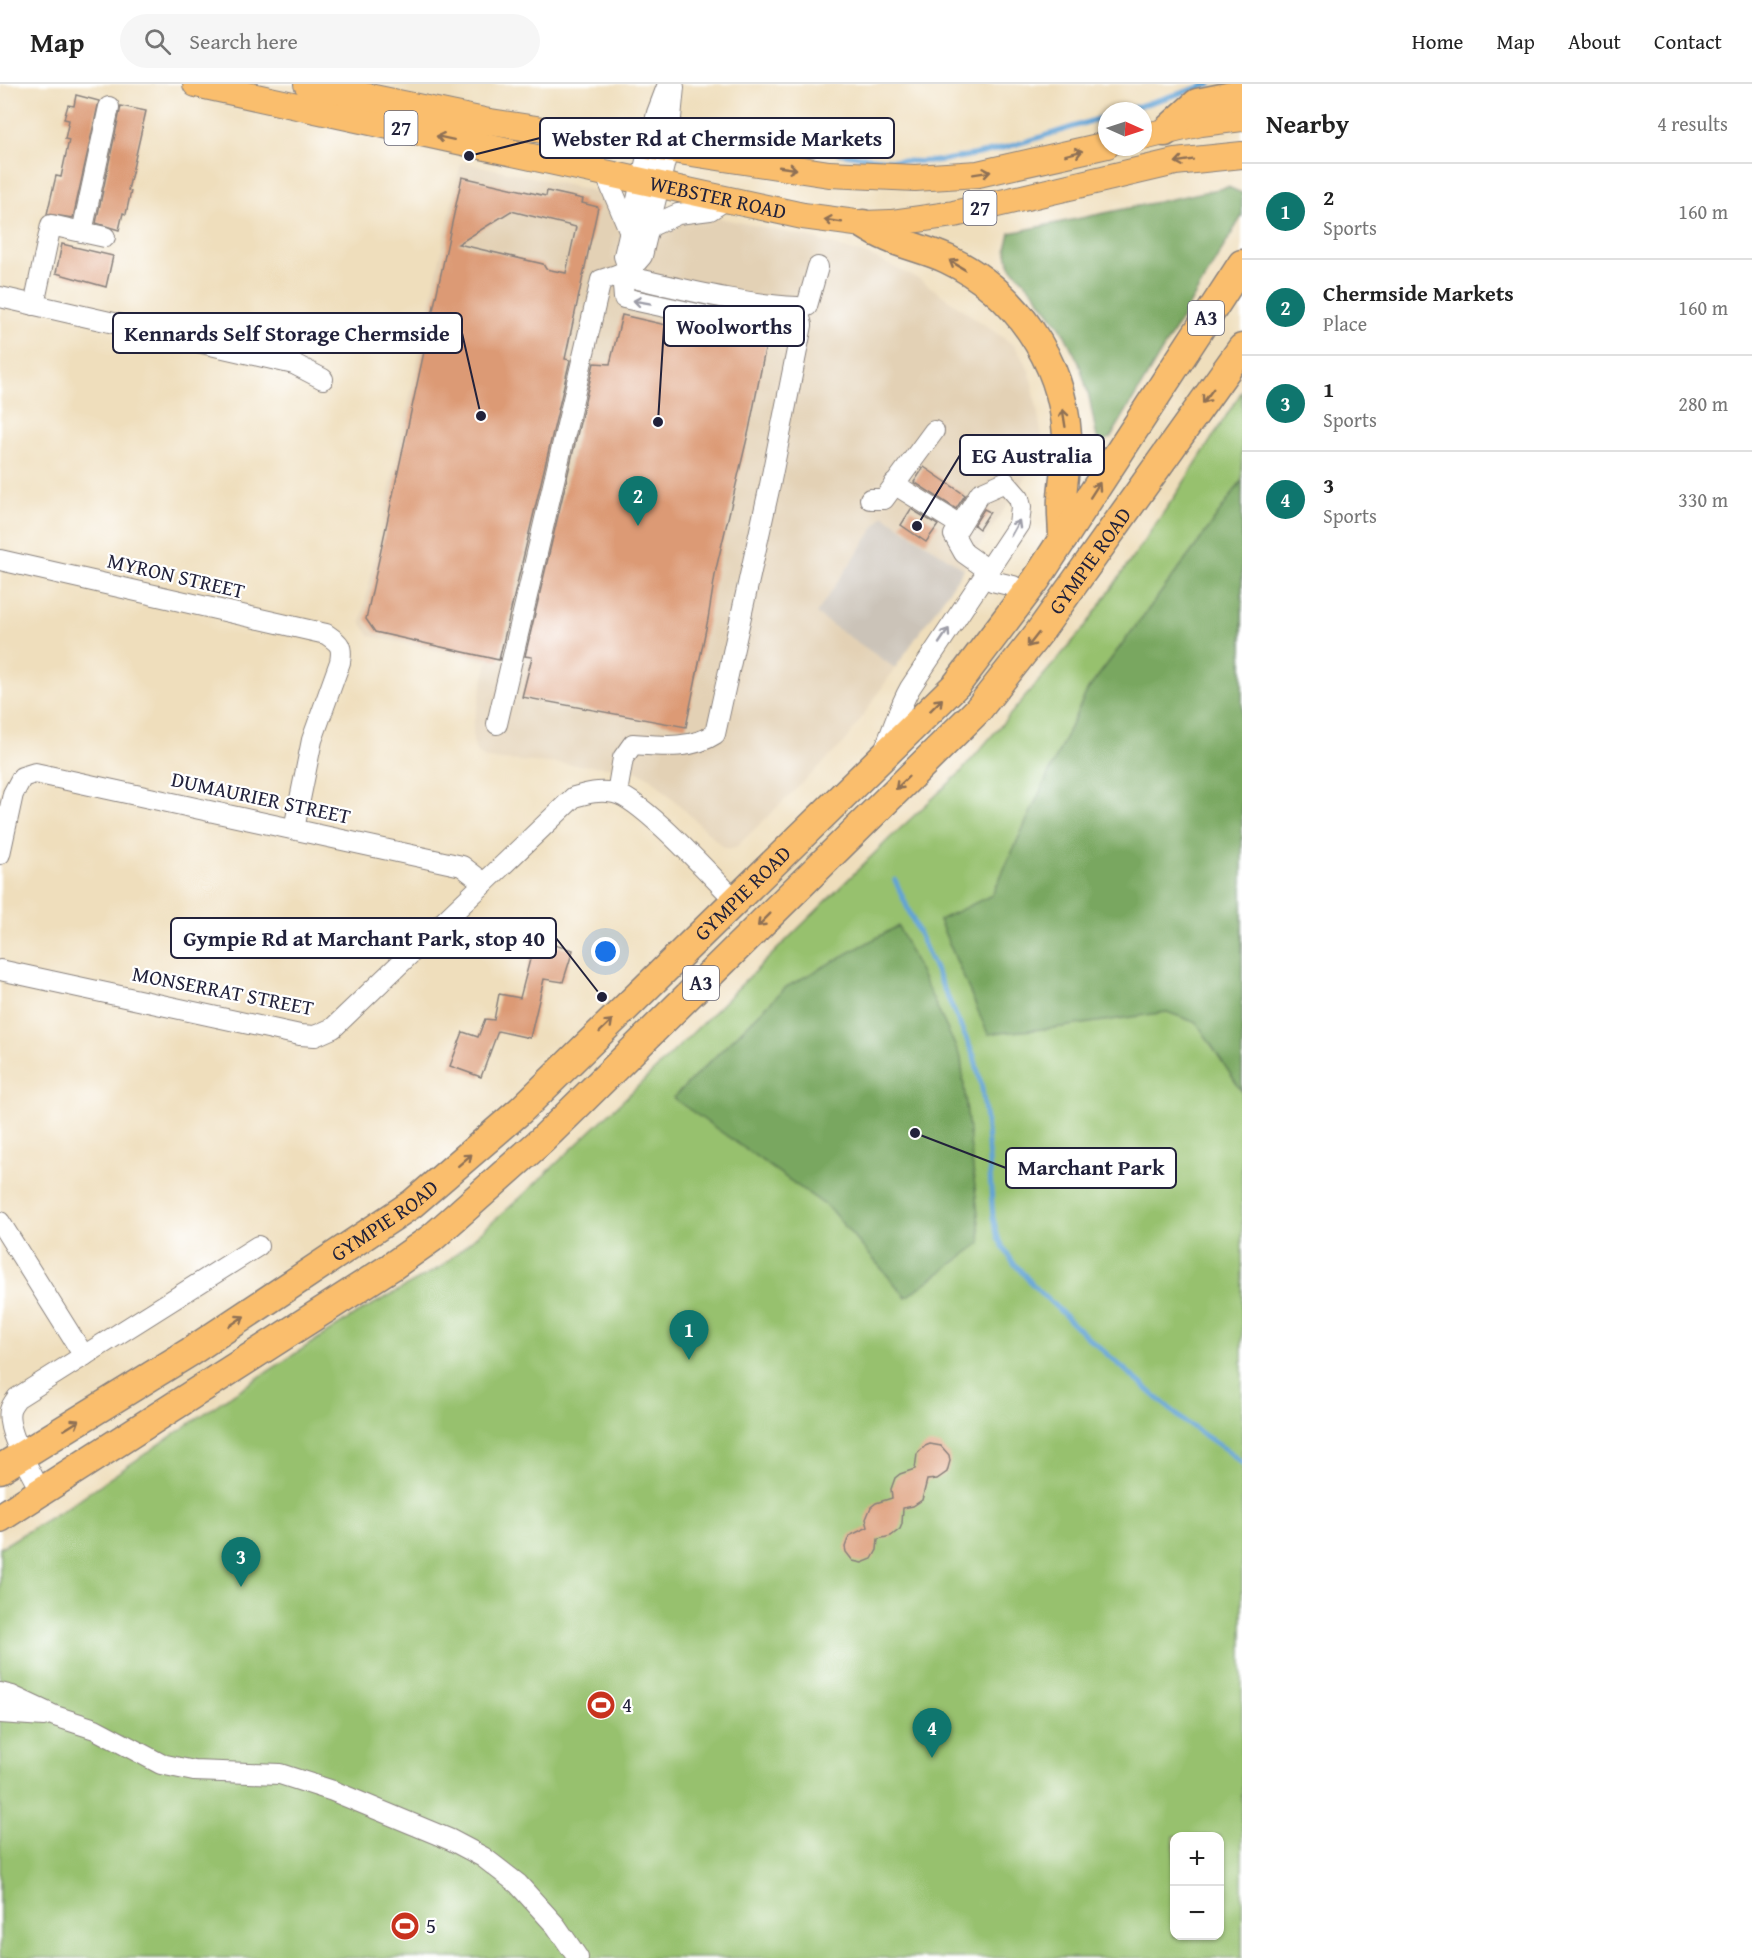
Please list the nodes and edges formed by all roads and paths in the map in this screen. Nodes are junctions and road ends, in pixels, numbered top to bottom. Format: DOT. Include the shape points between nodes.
graph roads {
  1 [pos="196,84"];
  2 [pos="307,84"];
  3 [pos="668,84"];
  4 [pos="674,84"];
  5 [pos="1242,94"];
  6 [pos="109,107"];
  7 [pos="1242,118"];
  8 [pos="1154,134"];
  9 [pos="1098,147"];
  10 [pos="659,148"];
  11 [pos="1242,154"];
  12 [pos="605,173"];
  13 [pos="651,183"];
  14 [pos="727,199"];
  15 [pos="863,224"];
  16 [pos="639,230"];
  17 [pos="82,232"];
  18 [pos="105,237"];
  19 [pos="1242,264"];
  20 [pos="818,267"];
  21 [pos="624,272"];
  22 [pos="0,297"];
  23 [pos="34,305"];
  24 [pos="797,307"];
  25 [pos="1242,348"];
  26 [pos="323,379"];
  27 [pos="934,431"];
  28 [pos="894,484"];
  29 [pos="870,499"];
  30 [pos="960,525"];
  31 [pos="1063,539"];
  32 [pos="0,560"];
  33 [pos="986,573"];
  34 [pos="1025,594"];
  35 [pos="496,724"];
  36 [pos="879,761"];
  37 [pos="617,793"];
  38 [pos="294,829"];
  39 [pos="1,843"];
  40 [pos="484,883"];
  41 [pos="735,900"];
  42 [pos="0,970"];
  43 [pos="0,1222"];
  44 [pos="258,1246"];
  45 [pos="84,1356"];
  46 [pos="11,1462"];
  47 [pos="41,1492"];
  48 [pos="0,1518"];
  49 [pos="0,1693"];
  50 [pos="0,1713"];
  51 [pos="55,1716"];
  52 [pos="578,1958"];
  12 -- 1 [label="main road, WEBSTER ROAD / 27, one-way"];
  2 -- 10 [label="main road, WEBSTER ROAD / 27" via="484,121"];
  3 -- 10 [label="street" via="657,112"];
  4 -- 10 [label="street"];
  5 -- 8 [label="highway" via="1197,103"];
  6 -- 17 [label="street"];
  7 -- 8 [label="main road"];
  10 -- 9 [label="main road, WEBSTER ROAD / 27, one-way" via="829,174 915,178 978,174"];
  10 -- 13 [label="street"];
  11 -- 15 [label="main road, WEBSTER ROAD / 27, one-way" via="1175,162 954,214"];
  12 -- 13 [label="main road, WEBSTER ROAD / 27"];
  12 -- 16 [label="street"];
  13 -- 14 [label="main road, WEBSTER ROAD / 27"];
  13 -- 16 [label="street"];
  15 -- 14 [label="main road, WEBSTER ROAD / 27, one-way" via="830,221"];
  14 -- 16 [label="street" via="710,210 678,214"];
  31 -- 15 [label="highway, one-way" via="1065,423 1057,381 1033,333 1000,293 975,276 948,260 886,237"];
  16 -- 21 [label="street" via="642,256"];
  17 -- 18 [label="street"];
  17 -- 23 [label="street" via="51,225"];
  31 -- 19 [label="highway, GYMPIE ROAD / A3, one-way"];
  20 -- 24 [label="street" via="807,306"];
  21 -- 24 [label="street" via="624,298 758,327"];
  21 -- 35 [label="street" via="601,280"];
  22 -- 23 [label="street"];
  23 -- 26 [label="street" via="294,364"];
  24 -- 37 [label="street" via="802,325 790,391 715,734 690,744 633,744 623,758"];
  25 -- 47 [label="highway, GYMPIE ROAD / A3, one-way" via="1038,634 977,711 541,1141 432,1238 391,1267"];
  27 -- 28 [label="street"];
  28 -- 29 [label="street" via="884,499"];
  28 -- 30 [label="street"];
  30 -- 33 [label="street" via="954,535 964,553"];
  33 -- 30 [label="street, one-way" via="1019,524 1019,498 1005,482 980,493"];
  31 -- 34 [label="highway, GYMPIE ROAD / A3"];
  32 -- 38 [label="street, MYRON STREET" via="326,634 339,643 340,662 312,740"];
  33 -- 34 [label="street" via="992,581 1013,586"];
  36 -- 33 [label="street, one-way" via="899,706"];
  36 -- 34 [label="highway, GYMPIE ROAD / A3, one-way" via="957,684"];
  36 -- 41 [label="highway, GYMPIE ROAD / A3"];
  37 -- 40 [label="street, MONSERRAT STREET" via="594,790 574,797"];
  37 -- 41 [label="street, MONSERRAT STREET" via="642,808"];
  38 -- 39 [label="street, DUMAURIER STREET" via="35,773 22,777 13,794"];
  38 -- 40 [label="street, DUMAURIER STREET" via="462,866"];
  40 -- 42 [label="street, MONSERRAT STREET" via="333,1028 315,1036"];
  46 -- 41 [label="highway, GYMPIE ROAD / A3, one-way" via="190,1352 412,1204 521,1110"];
  43 -- 45 [label="street"];
  44 -- 45 [label="street"];
  45 -- 46 [label="street" via="17,1398 9,1412"];
  46 -- 47 [label="street"];
  47 -- 48 [label="highway, GYMPIE ROAD / A3"];
  49 -- 51 [label="street"];
  50 -- 51 [label="street"];
  51 -- 52 [label="street" via="95,1729 161,1764 194,1771 280,1774 325,1788 451,1840 483,1857 518,1884 556,1926"];
}
